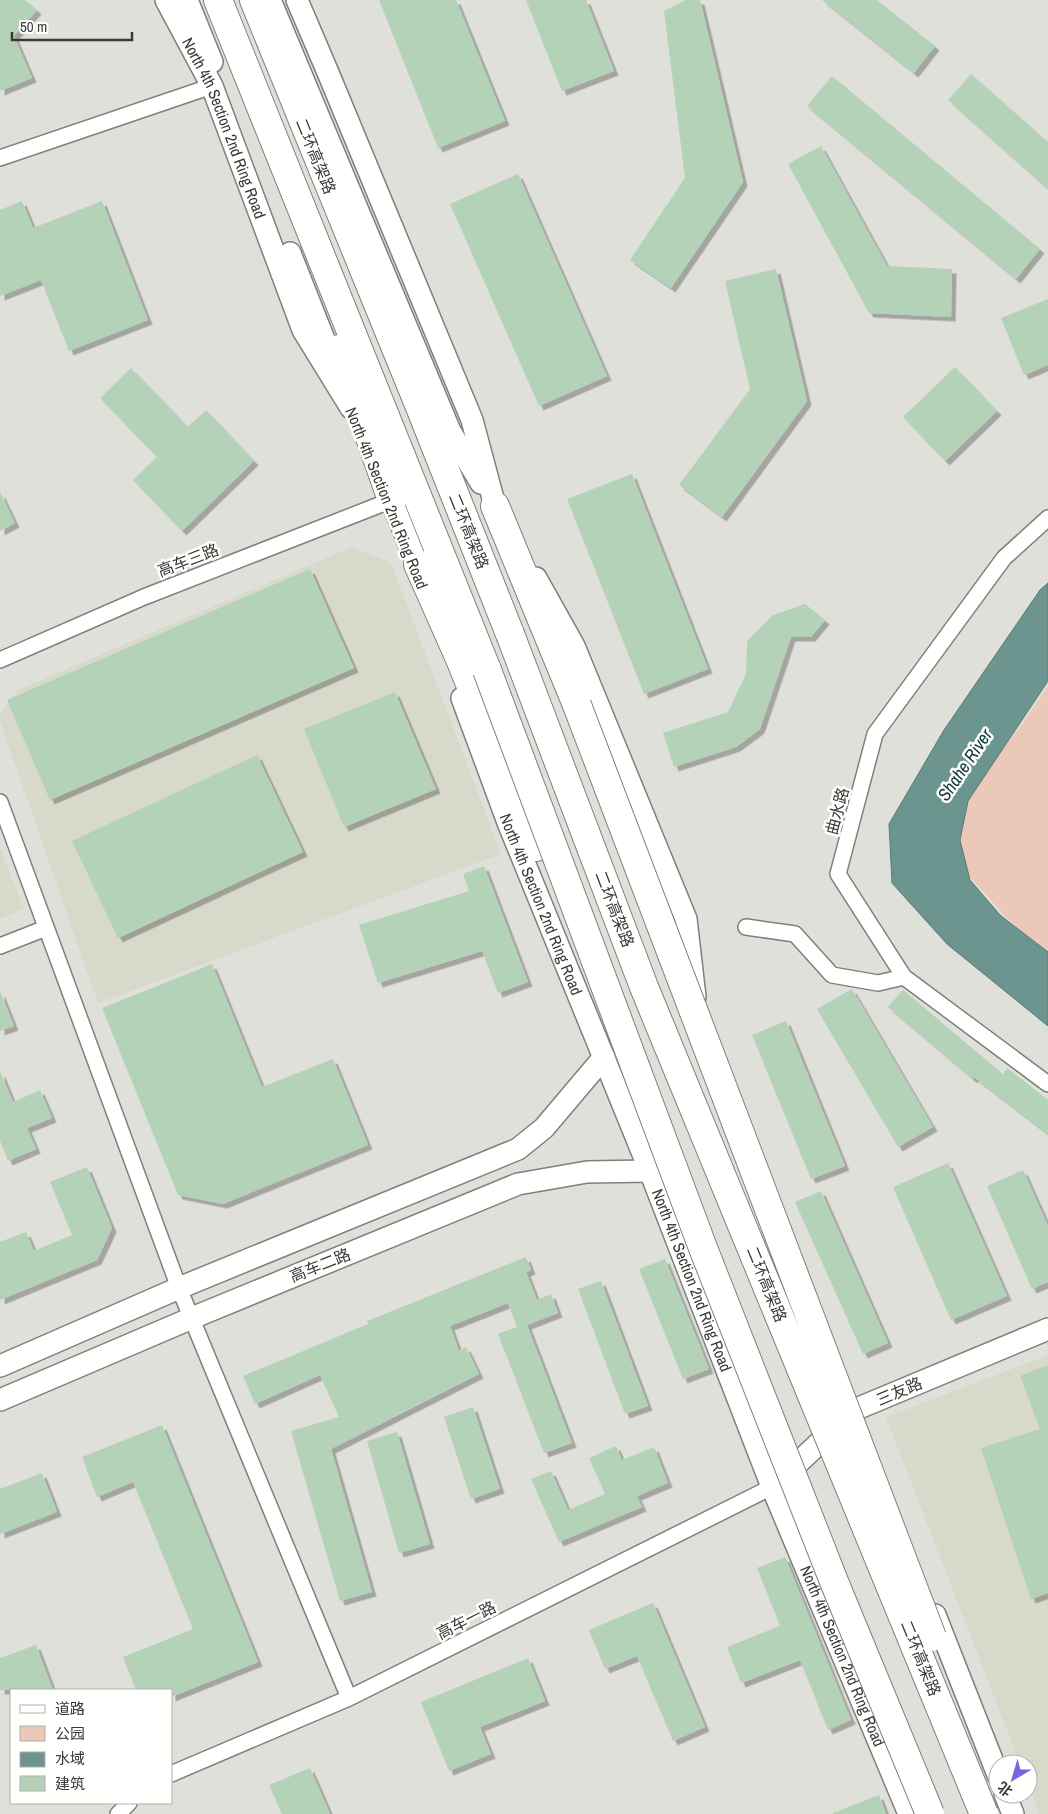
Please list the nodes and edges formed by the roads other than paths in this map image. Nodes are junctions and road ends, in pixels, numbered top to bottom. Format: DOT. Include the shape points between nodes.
graph roads {
  1 [pos="166,0"];
  2 [pos="187,0"];
  3 [pos="198,0"];
  4 [pos="218,0"];
  5 [pos="254,0"];
  6 [pos="270,0"];
  7 [pos="297,0"];
  8 [pos="217,87"];
  9 [pos="0,158"];
  10 [pos="392,500"];
  11 [pos="495,506"];
  12 [pos="1048,518"];
  13 [pos="418,564"];
  14 [pos="0,660"];
  15 [pos="0,802"];
  16 [pos="746,927"];
  17 [pos="46,928"];
  18 [pos="0,946"];
  19 [pos="904,976"];
  20 [pos="604,1057"];
  21 [pos="1048,1084"];
  22 [pos="650,1171"];
  23 [pos="179,1288"];
  24 [pos="192,1318"];
  25 [pos="1048,1329"];
  26 [pos="0,1366"];
  27 [pos="0,1400"];
  28 [pos="854,1410"];
  29 [pos="772,1487"];
  30 [pos="835,1584"];
  31 [pos="349,1698"];
  32 [pos="940,1703"];
  33 [pos="990,1754"];
  34 [pos="172,1774"];
  35 [pos="128,1804"];
  36 [pos="118,1814"];
  37 [pos="909,1814"];
  38 [pos="930,1814"];
  39 [pos="984,1814"];
  1 -- 8 [label="main road, North 4th Section 2nd Ring Road"];
  2 -- 8 [label="main road"];
  3 -- 10 [label="highway" via="334,332"];
  4 -- 30 [label="highway, 二环高架路, bridge" via="487,670 703,1248"];
  5 -- 32 [label="highway, 二环高架路, bridge" via="525,671 644,987"];
  6 -- 11 [label="main road" via="450,431"];
  7 -- 11 [label="main road" via="472,420"];
  8 -- 9 [label="street"];
  8 -- 10 [label="main road, North 4th Section 2nd Ring Road"];
  10 -- 13 [label="main road, North 4th Section 2nd Ring Road"];
  10 -- 14 [label="street, 高车三路" via="144,597"];
  11 -- 28 [label="main road" via="574,646 686,919 697,1010"];
  11 -- 32 [label="highway, bridge" via="577,705 934,1641"];
  12 -- 19 [label="street, 曲水路" via="1004,558 875,734 838,874"];
  13 -- 20 [label="main road, North 4th Section 2nd Ring Road" via="449,665 499,798"];
  13 -- 30 [label="highway, bridge" via="536,847 807,1540"];
  15 -- 17 [label="street"];
  16 -- 19 [label="street" via="795,934 832,975 878,983"];
  17 -- 18 [label="street"];
  17 -- 23 [label="street"];
  19 -- 21 [label="street, 曲水路"];
  20 -- 22 [label="main road, North 4th Section 2nd Ring Road"];
  20 -- 23 [label="main road, 高车二路" via="544,1128 518,1149"];
  22 -- 24 [label="main road, 高车二路" via="587,1172 518,1184"];
  22 -- 29 [label="main road, North 4th Section 2nd Ring Road"];
  23 -- 24 [label="street"];
  23 -- 26 [label="main road, 高车二路"];
  24 -- 27 [label="main road, 高车二路"];
  24 -- 31 [label="street"];
  25 -- 28 [label="main road, 三友路"];
  28 -- 29 [label="main road, 三友路"];
  28 -- 33 [label="main road"];
  29 -- 31 [label="street, 高车一路"];
  29 -- 37 [label="main road, North 4th Section 2nd Ring Road"];
  30 -- 38 [label="highway, 二环高架路, bridge"];
  31 -- 34 [label="street, 高车一路"];
  32 -- 39 [label="highway, 二环高架路, bridge"];
  35 -- 36 [label="street"];
}
